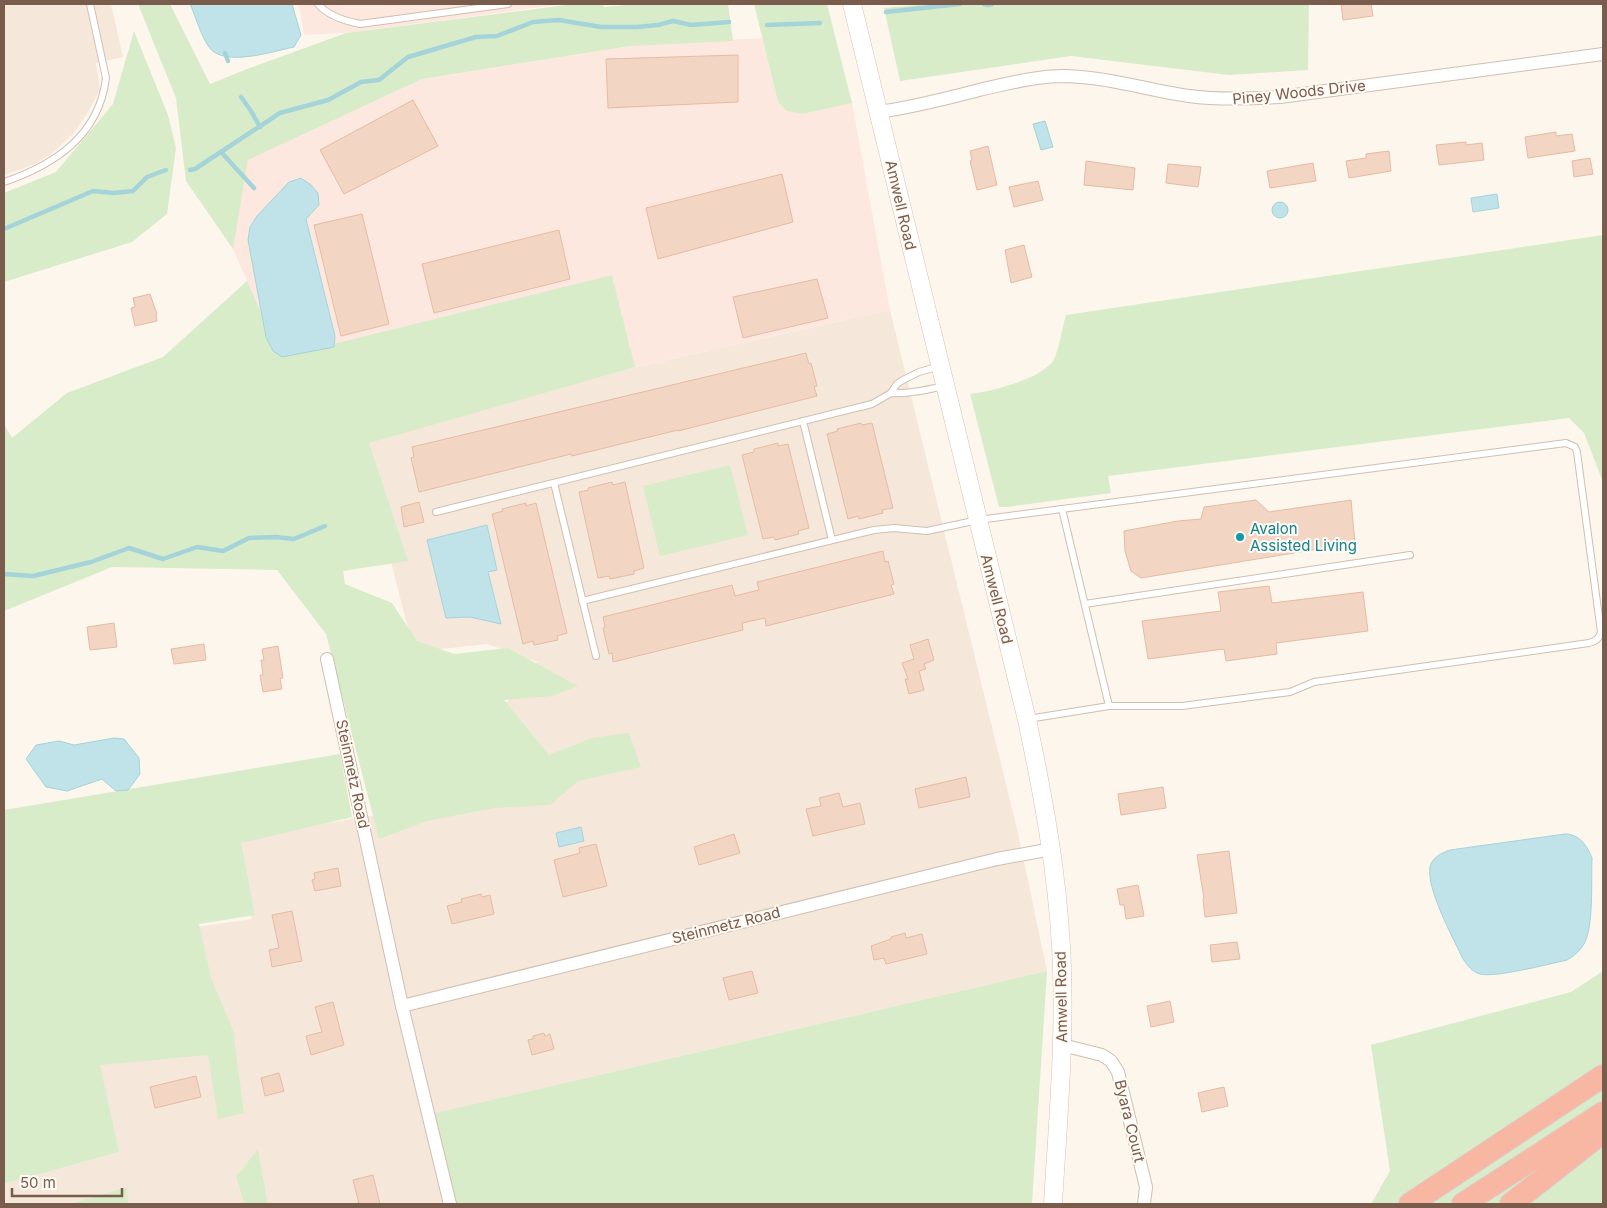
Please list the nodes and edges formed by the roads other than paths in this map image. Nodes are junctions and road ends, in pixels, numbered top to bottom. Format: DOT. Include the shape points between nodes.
graph roads {
  1 [pos="90,4"];
  2 [pos="318,4"];
  3 [pos="508,4"];
  4 [pos="852,4"];
  5 [pos="1603,54"];
  6 [pos="879,112"];
  7 [pos="4,182"];
  8 [pos="940,366"];
  9 [pos="945,386"];
  10 [pos="890,392"];
  11 [pos="803,421"];
  12 [pos="554,483"];
  13 [pos="1062,509"];
  14 [pos="436,512"];
  15 [pos="978,520"];
  16 [pos="832,540"];
  17 [pos="1410,555"];
  18 [pos="582,600"];
  19 [pos="1085,604"];
  20 [pos="596,656"];
  21 [pos="327,659"];
  22 [pos="1109,706"];
  23 [pos="1027,720"];
  24 [pos="1052,849"];
  25 [pos="402,1006"];
  26 [pos="1062,1045"];
  27 [pos="1603,1076"];
  28 [pos="1603,1112"];
  29 [pos="1603,1132"];
  30 [pos="450,1204"];
  31 [pos="1053,1204"];
  32 [pos="1144,1204"];
  33 [pos="1410,1204"];
  34 [pos="1463,1204"];
  35 [pos="1511,1204"];
  1 -- 7 [label="lane" via="106,78 99,105 78,139 64,153 46,165"];
  2 -- 3 [label="lane" via="327,12 360,24"];
  4 -- 6 [label="main road, Amwell Road"];
  5 -- 6 [label="street, Piney Woods Drive" via="1248,99 1188,96 1097,78 1046,77"];
  6 -- 8 [label="main road, Amwell Road"];
  8 -- 9 [label="main road, Amwell Road"];
  8 -- 10 [label="lane" via="903,380"];
  9 -- 10 [label="lane" via="903,394"];
  9 -- 15 [label="main road, Amwell Road"];
  10 -- 11 [label="lane" via="872,404"];
  11 -- 12 [label="lane"];
  11 -- 16 [label="lane"];
  12 -- 14 [label="lane"];
  12 -- 18 [label="lane"];
  13 -- 15 [label="lane"];
  13 -- 19 [label="lane"];
  13 -- 22 [label="lane" via="1566,442 1577,452 1601,632 1596,641 1314,682 1290,692 1182,706"];
  15 -- 16 [label="lane" via="927,531 874,530"];
  15 -- 23 [label="main road, Amwell Road"];
  16 -- 18 [label="lane"];
  17 -- 19 [label="lane"];
  18 -- 20 [label="lane"];
  19 -- 22 [label="lane"];
  21 -- 25 [label="street, Steinmetz Road"];
  22 -- 23 [label="lane"];
  23 -- 24 [label="main road, Amwell Road"];
  24 -- 25 [label="street, Steinmetz Road" via="997,859 653,942"];
  24 -- 26 [label="main road, Amwell Road" via="1061,948"];
  25 -- 30 [label="street, Steinmetz Road"];
  26 -- 31 [label="main road, Amwell Road"];
  26 -- 32 [label="street, Byara Court" via="1102,1055 1118,1072 1146,1187"];
  27 -- 33 [label="highway"];
  28 -- 34 [label="highway"];
  29 -- 35 [label="highway"];
}
